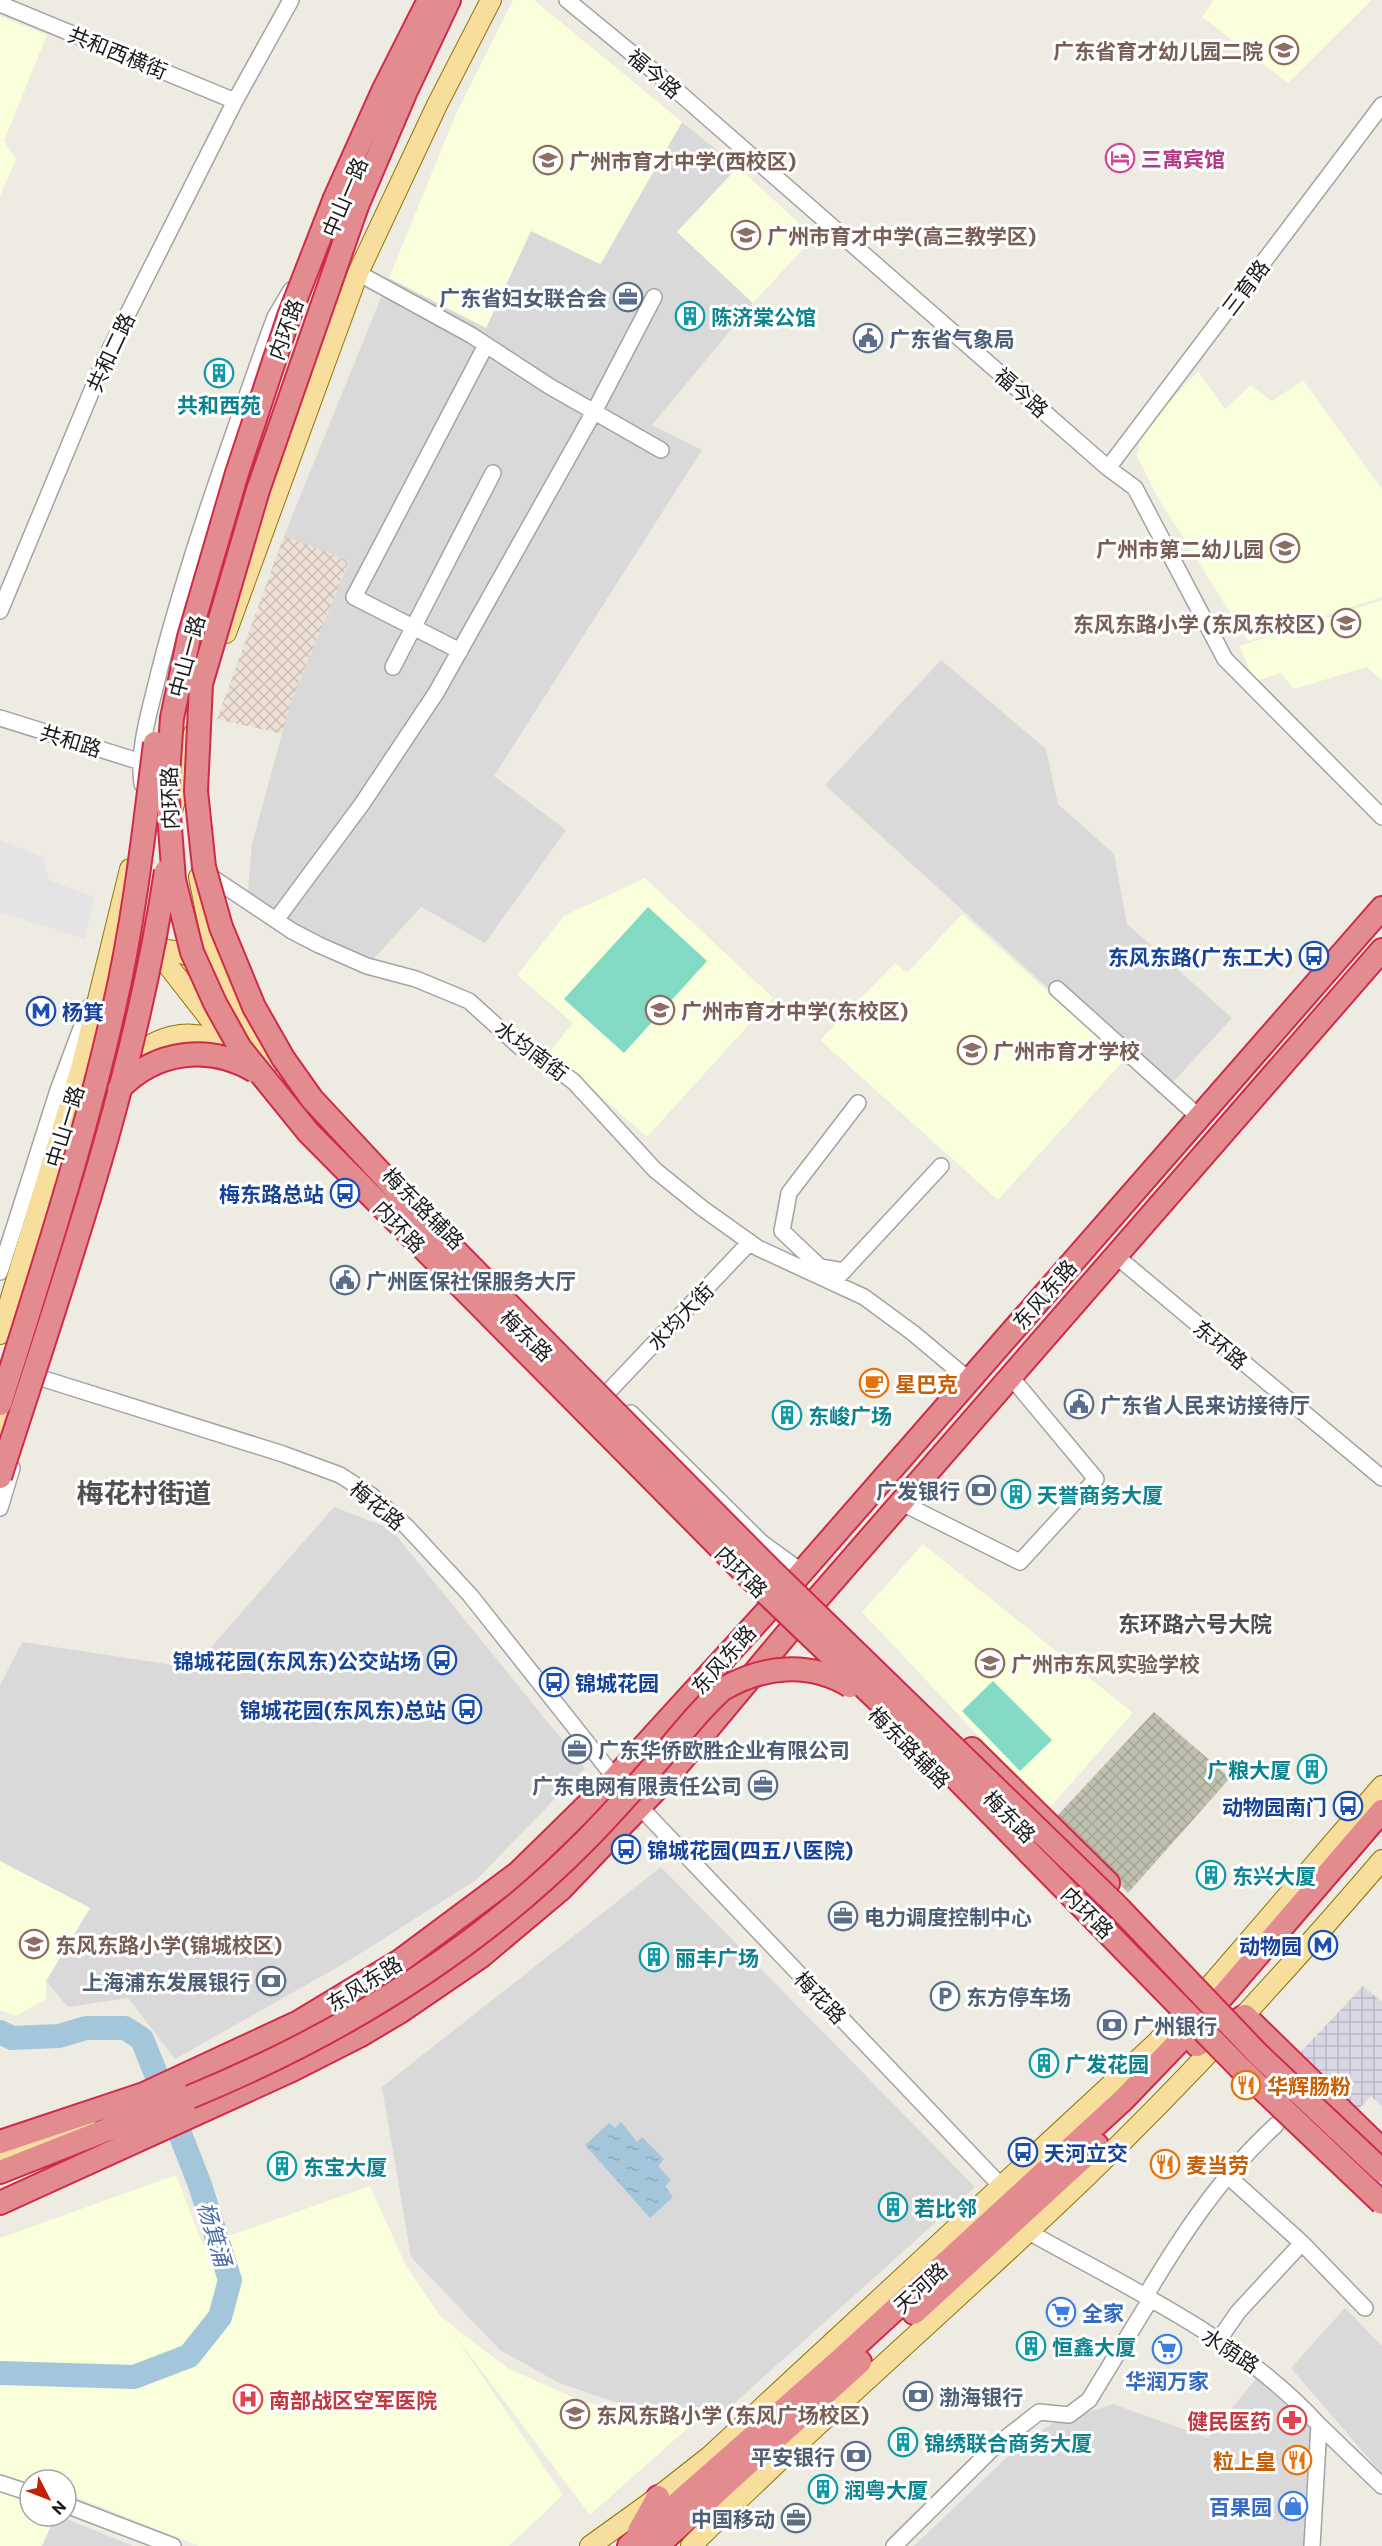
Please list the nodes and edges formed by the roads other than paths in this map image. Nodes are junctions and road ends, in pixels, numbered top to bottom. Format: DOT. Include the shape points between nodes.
graph roads {
  1 [pos="291,0"];
  2 [pos="429,0"];
  3 [pos="436,0"];
  4 [pos="449,0"];
  5 [pos="475,0"];
  6 [pos="490,0"];
  7 [pos="567,0"];
  8 [pos="0,4"];
  9 [pos="235,101"];
  10 [pos="1382,105"];
  11 [pos="376,233"];
  12 [pos="319,258"];
  13 [pos="358,273"];
  14 [pos="654,297"];
  15 [pos="486,345"];
  16 [pos="595,411"];
  17 [pos="661,450"];
  18 [pos="1108,468"];
  19 [pos="237,473"];
  20 [pos="493,473"];
  21 [pos="220,538"];
  22 [pos="184,589"];
  23 [pos="0,611"];
  24 [pos="414,626"];
  25 [pos="460,651"];
  26 [pos="393,667"];
  27 [pos="201,684"];
  28 [pos="0,718"];
  29 [pos="169,722"];
  30 [pos="141,762"];
  31 [pos="185,762"];
  32 [pos="146,807"];
  33 [pos="1382,817"];
  34 [pos="165,837"];
  35 [pos="197,867"];
  36 [pos="155,878"];
  37 [pos="1382,908"];
  38 [pos="276,920"];
  39 [pos="1382,950"];
  40 [pos="150,951"];
  41 [pos="106,972"];
  42 [pos="1057,988"];
  43 [pos="234,1011"];
  44 [pos="164,1037"];
  45 [pos="232,1048"];
  46 [pos="104,1096"];
  47 [pos="858,1103"];
  48 [pos="1199,1117"];
  49 [pos="941,1166"];
  50 [pos="60,1214"];
  51 [pos="419,1214"];
  52 [pos="750,1242"];
  53 [pos="1116,1256"];
  54 [pos="844,1271"];
  55 [pos="0,1272"];
  56 [pos="832,1284"];
  57 [pos="492,1289"];
  58 [pos="14,1292"];
  59 [pos="0,1334"];
  60 [pos="26,1352"];
  61 [pos="1011,1377"];
  62 [pos="41,1378"];
  63 [pos="969,1380"];
  64 [pos="609,1391"];
  65 [pos="3,1412"];
  66 [pos="0,1477"];
  67 [pos="1382,1478"];
  68 [pos="902,1503"];
  69 [pos="0,1508"];
  70 [pos="714,1512"];
  71 [pos="802,1572"];
  72 [pos="774,1603"];
  73 [pos="800,1619"];
  74 [pos="615,1778"];
  75 [pos="1382,1786"];
  76 [pos="640,1807"];
  77 [pos="1382,1811"];
  78 [pos="1382,1834"];
  79 [pos="1382,1860"];
  80 [pos="1044,1867"];
  81 [pos="1108,1883"];
  82 [pos="1199,2005"];
  83 [pos="1245,2016"];
  84 [pos="1197,2045"];
  85 [pos="144,2094"];
  86 [pos="178,2120"];
  87 [pos="1276,2125"];
  88 [pos="0,2142"];
  89 [pos="1382,2150"];
  90 [pos="0,2160"];
  91 [pos="1382,2170"];
  92 [pos="0,2172"];
  93 [pos="1228,2176"];
  94 [pos="0,2178"];
  95 [pos="1002,2187"];
  96 [pos="1382,2203"];
  97 [pos="0,2204"];
  98 [pos="1027,2231"];
  99 [pos="1302,2242"];
  100 [pos="992,2243"];
  101 [pos="1147,2299"];
  102 [pos="1365,2308"];
  103 [pos="1218,2341"];
  104 [pos="847,2397"];
  105 [pos="799,2418"];
  106 [pos="1319,2425"];
  107 [pos="0,2483"];
  108 [pos="1382,2486"];
  109 [pos="18,2489"];
  110 [pos="658,2498"];
  111 [pos="78,2510"];
  112 [pos="630,2545"];
  113 [pos="173,2546"];
  114 [pos="590,2546"];
  115 [pos="657,2546"];
  116 [pos="691,2546"];
  117 [pos="894,2546"];
  118 [pos="1312,2546"];
  1 -- 9 [label="street, 共和二路"];
  2 -- 19 [label="highway, 内环路, bridge" via="335,198 289,316"];
  3 -- 12 [label="main road, 中山一路" via="388,96"];
  4 -- 27 [label="highway, 内环路, bridge" via="380,149 335,266 258,490"];
  5 -- 11 [label="main road" via="408,145"];
  6 -- 11 [label="main road, 中山一路"];
  7 -- 18 [label="street, 福今路" via="668,83"];
  8 -- 9 [label="street, 共和西横街"];
  9 -- 23 [label="street, 共和二路" via="105,358"];
  10 -- 18 [label="street, 三育路"];
  11 -- 13 [label="main road, 中山一路"];
  12 -- 21 [label="main road, 中山一路"];
  12 -- 22 [label="street" via="275,317"];
  13 -- 15 [label="street"];
  13 -- 31 [label="main road, 中山一路" via="246,577"];
  14 -- 16 [label="street"];
  15 -- 16 [label="street"];
  15 -- 24 [label="street" via="354,597"];
  16 -- 17 [label="street"];
  16 -- 25 [label="street"];
  18 -- 33 [label="street, 福今路" via="1135,488 1225,659"];
  19 -- 50 [label="highway, bridge" via="194,580 170,657 127,945 112,1019"];
  19 -- 80 [label="highway, 内环路, bridge" via="189,637 167,763 168,815 179,906 192,952 228,1028 252,1065 308,1132 577,1407"];
  20 -- 24 [label="street"];
  21 -- 22 [label="street"];
  21 -- 29 [label="main road, 中山一路"];
  22 -- 30 [label="street" via="155,688"];
  24 -- 25 [label="street"];
  24 -- 26 [label="street"];
  25 -- 38 [label="street" via="362,804"];
  27 -- 51 [label="highway, 内环路, bridge" via="196,791 200,833 212,898 242,981 268,1033 312,1098"];
  27 -- 66 [label="highway, bridge" via="182,770 152,958 128,1063"];
  28 -- 30 [label="street, 共和路"];
  29 -- 32 [label="main road, 中山一路"];
  29 -- 40 [label="main road" via="169,782"];
  30 -- 32 [label="street"];
  31 -- 34 [label="main road, 中山一路"];
  31 -- 35 [label="main road"];
  32 -- 41 [label="main road, 中山一路"];
  35 -- 38 [label="street, 水均南街"];
  35 -- 43 [label="main road" via="213,946"];
  36 -- 40 [label="main road, 中山一路"];
  37 -- 48 [label="highway, 东风东路"];
  38 -- 52 [label="street, 水均南街" via="367,966 469,1001 520,1047 549,1062 574,1082 655,1170"];
  39 -- 53 [label="highway, 东风东路"];
  40 -- 41 [label="main road" via="129,952"];
  40 -- 43 [label="main road" via="185,954 203,965 220,984"];
  40 -- 45 [label="main road, 梅东路"];
  40 -- 46 [label="main road, 中山一路"];
  41 -- 55 [label="street" via="76,1038"];
  41 -- 58 [label="main road, 中山一路" via="70,1109"];
  42 -- 48 [label="street"];
  43 -- 57 [label="main road, 梅东路" via="286,1094 397,1210"];
  44 -- 45 [label="main road" via="199,1035"];
  44 -- 46 [label="main road" via="137,1054"];
  44 -- 62 [label="street" via="143,1060 133,1083"];
  45 -- 72 [label="main road, 梅东路" via="416,1240 544,1362"];
  46 -- 60 [label="main road, 中山一路"];
  47 -- 54 [label="street" via="789,1193 782,1231 820,1267"];
  48 -- 63 [label="highway, 东风东路"];
  49 -- 54 [label="street"];
  50 -- 51 [label="highway, bridge" via="93,1127 114,1095 150,1064 194,1054 243,1064 266,1079"];
  50 -- 65 [label="highway, bridge"];
  51 -- 70 [label="highway, 内环路, bridge"];
  52 -- 56 [label="street, 水均南街"];
  52 -- 64 [label="street, 水均大街"];
  53 -- 61 [label="highway, 东风东路"];
  53 -- 67 [label="street, 东环路"];
  54 -- 56 [label="street"];
  56 -- 63 [label="street, 水均南街" via="890,1315"];
  57 -- 64 [label="street"];
  57 -- 71 [label="main road, 梅东路" via="752,1556 770,1565"];
  58 -- 59 [label="main road, 中山一路"];
  58 -- 60 [label="street"];
  60 -- 62 [label="street"];
  60 -- 65 [label="main road, 中山一路"];
  61 -- 68 [label="highway, 东风东路"];
  61 -- 68 [label="street" via="1096,1479 1020,1562"];
  62 -- 65 [label="main road"];
  62 -- 65 [label="street"];
  62 -- 69 [label="street"];
  62 -- 74 [label="street, 梅花路" via="283,1454 339,1475 363,1489 407,1527 470,1595"];
  63 -- 71 [label="highway, 东风东路"];
  64 -- 71 [label="street" via="761,1542"];
  68 -- 73 [label="highway, 东风东路"];
  70 -- 81 [label="highway, bridge" via="862,1640"];
  70 -- 91 [label="highway, 内环路, bridge" via="1118,1907 1257,2054"];
  71 -- 72 [label="highway, 东风东路"];
  72 -- 74 [label="highway, 东风东路"];
  73 -- 76 [label="highway, 东风东路"];
  73 -- 82 [label="main road, 梅东路"];
  74 -- 85 [label="highway, 东风东路" via="518,1873 393,1966 289,2027"];
  75 -- 82 [label="main road"];
  76 -- 86 [label="highway, 东风东路" via="548,1901 480,1957 425,1995 325,2054"];
  76 -- 95 [label="street, 梅花路"];
  77 -- 82 [label="highway, 天河路"];
  78 -- 84 [label="highway"];
  79 -- 83 [label="main road"];
  80 -- 92 [label="highway, bridge" via="852,1687 812,1670 784,1669 753,1675 712,1698 617,1808 526,1895 414,1980 314,2040 240,2076"];
  80 -- 96 [label="highway, 内环路, bridge" via="1239,2067"];
  81 -- 82 [label="street"];
  82 -- 95 [label="main road"];
  82 -- 112 [label="highway, 天河路" via="1054,2164"];
  83 -- 84 [label="highway"];
  83 -- 89 [label="highway"];
  83 -- 98 [label="main road" via="1116,2148"];
  84 -- 100 [label="highway, 天河路" via="1129,2115"];
  85 -- 88 [label="highway"];
  85 -- 90 [label="main road, 东风东路"];
  86 -- 94 [label="main road, 东风东路"];
  86 -- 97 [label="highway"];
  87 -- 93 [label="street"];
  93 -- 99 [label="street"];
  93 -- 101 [label="street" via="1172,2251"];
  95 -- 110 [label="main road" via="716,2450"];
  98 -- 100 [label="highway"];
  98 -- 101 [label="street, 水荫路"];
  98 -- 104 [label="main road"];
  99 -- 102 [label="street"];
  99 -- 103 [label="street" via="1238,2312"];
  100 -- 105 [label="highway, 天河路"];
  101 -- 103 [label="street, 水荫路"];
  101 -- 117 [label="street" via="1089,2400 1069,2415 1039,2412 993,2448"];
  103 -- 106 [label="street, 水荫路" via="1265,2372"];
  104 -- 105 [label="highway"];
  104 -- 116 [label="main road"];
  105 -- 115 [label="highway, 天河路"];
  106 -- 108 [label="street, 水荫路"];
  106 -- 118 [label="street"];
  107 -- 109 [label="street"];
  110 -- 112 [label="highway"];
  110 -- 114 [label="main road"];
  111 -- 113 [label="street"];
}
